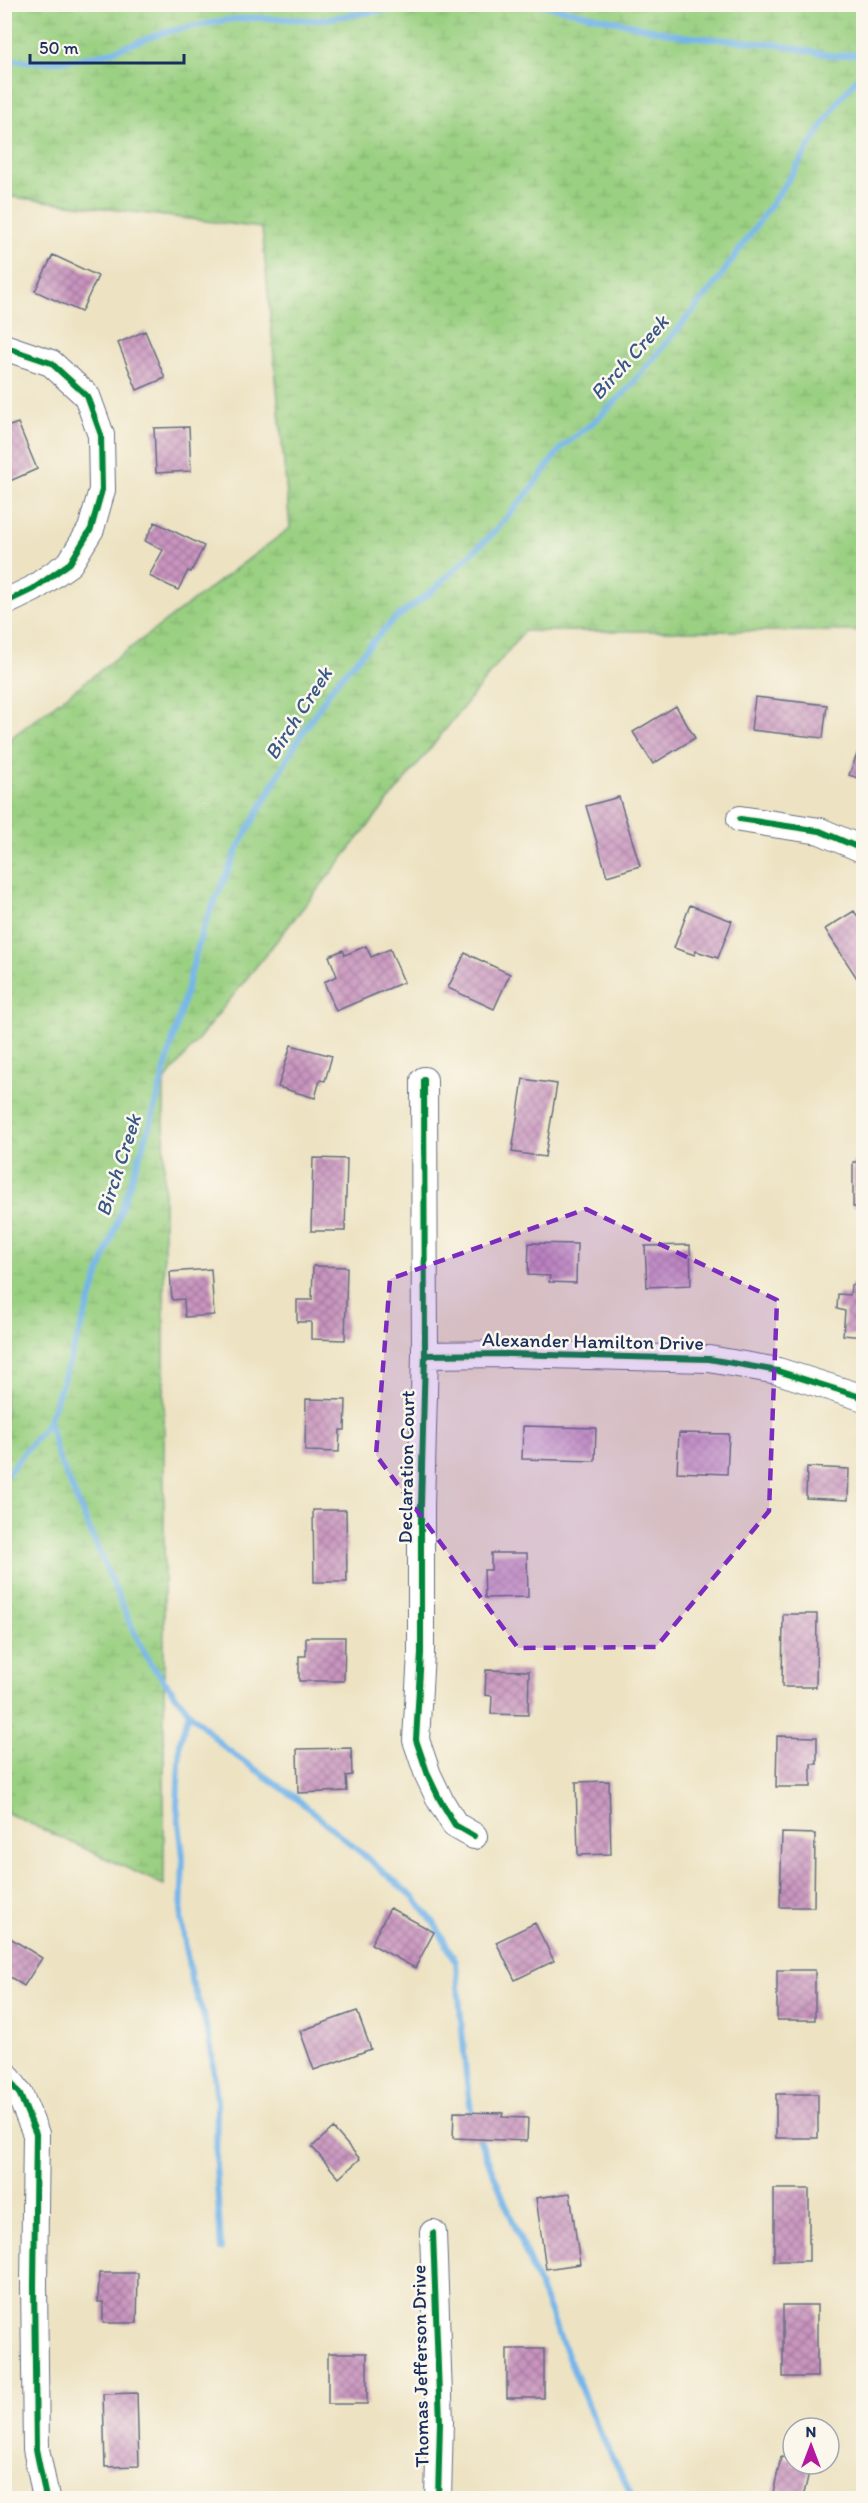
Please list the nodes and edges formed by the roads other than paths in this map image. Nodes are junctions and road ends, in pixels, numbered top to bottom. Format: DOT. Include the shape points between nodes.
graph roads {
  1 [pos="4,347"];
  2 [pos="4,603"];
  3 [pos="740,819"];
  4 [pos="864,850"];
  5 [pos="424,1080"];
  6 [pos="425,1355"];
  7 [pos="864,1398"];
  8 [pos="474,1836"];
  9 [pos="4,2072"];
  10 [pos="433,2233"];
  11 [pos="46,2499"];
  12 [pos="438,2499"];
  1 -- 2 [label="street" via="51,363 87,396 101,435 102,490 91,529 70,563 33,589"];
  3 -- 4 [label="street" via="820,831"];
  5 -- 6 [label="street, Declaration Court"];
  6 -- 7 [label="street, Alexander Hamilton Drive" via="709,1359 778,1371"];
  6 -- 8 [label="street, Declaration Court" via="416,1740 428,1775 455,1825"];
  9 -- 11 [label="street" via="20,2095 36,2134 36,2449"];
  10 -- 12 [label="street, Thomas Jefferson Drive" via="440,2422"];
}
